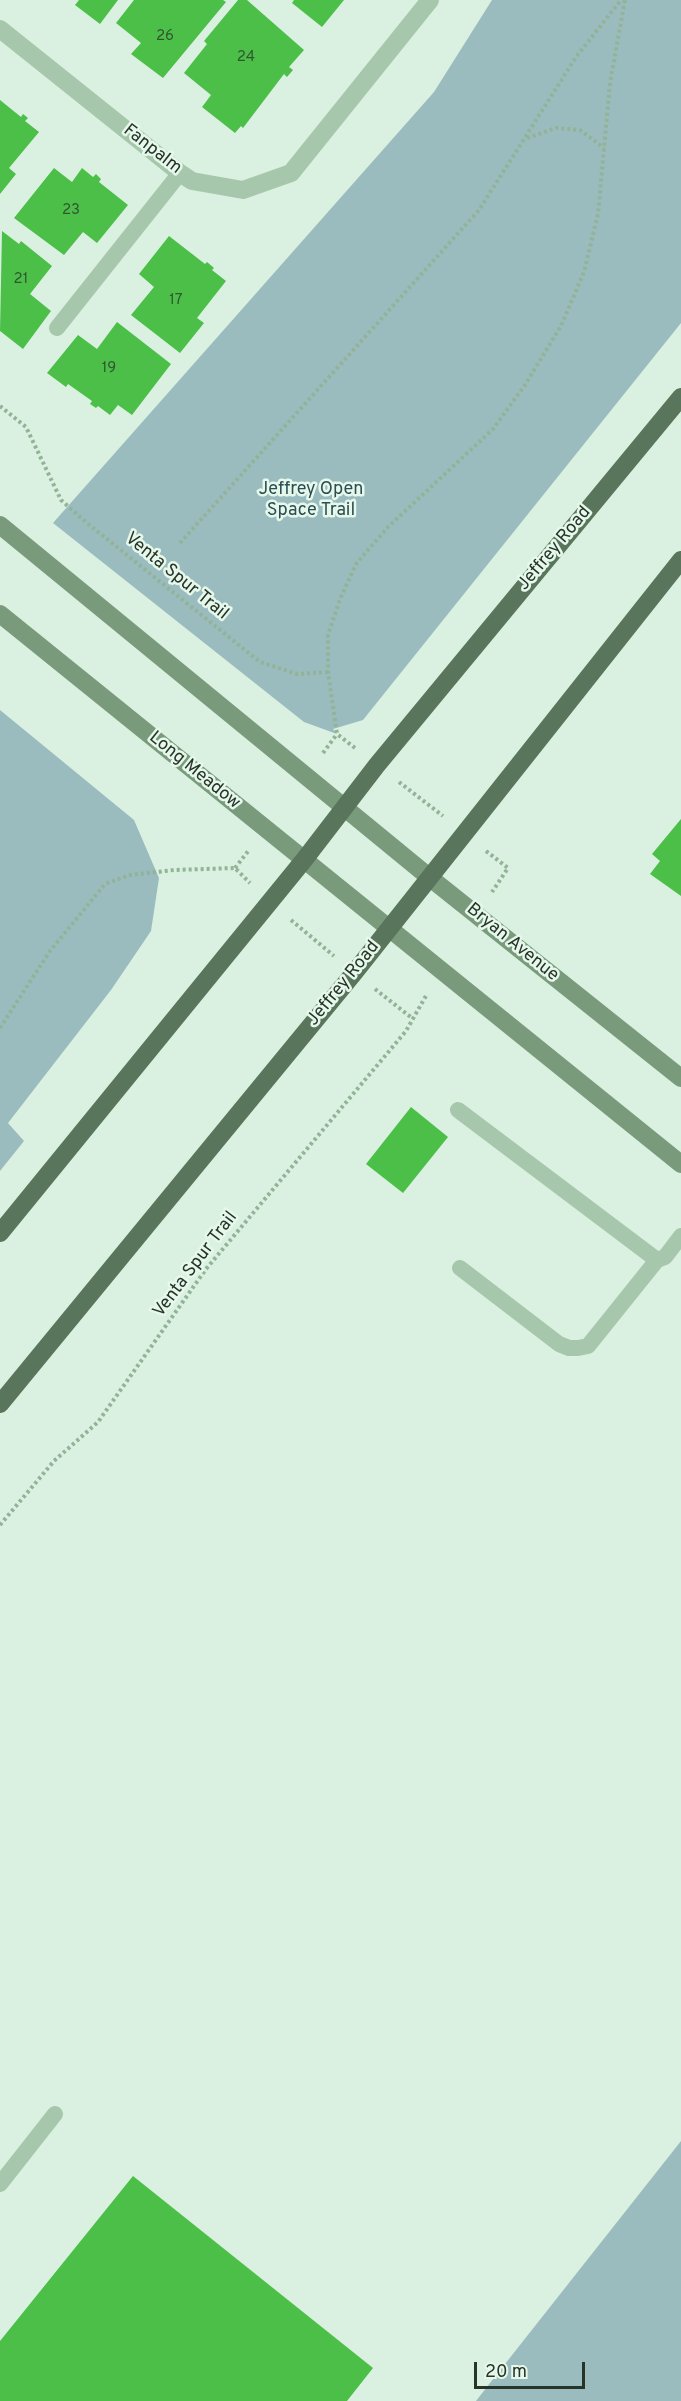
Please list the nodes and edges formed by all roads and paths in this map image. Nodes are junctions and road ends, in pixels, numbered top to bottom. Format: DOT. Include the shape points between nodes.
graph roads {
  1 [pos="430,0"];
  2 [pos="623,0"];
  3 [pos="0,29"];
  4 [pos="526,138"];
  5 [pos="604,148"];
  6 [pos="180,173"];
  7 [pos="57,328"];
  8 [pos="681,397"];
  9 [pos="0,406"];
  10 [pos="0,525"];
  11 [pos="180,543"];
  12 [pos="681,560"];
  13 [pos="0,614"];
  14 [pos="328,672"];
  15 [pos="337,734"];
  16 [pos="345,807"];
  17 [pos="304,860"];
  18 [pos="235,868"];
  19 [pos="429,877"];
  20 [pos="388,928"];
  21 [pos="354,973"];
  22 [pos="0,1028"];
  23 [pos="681,1078"];
  24 [pos="458,1110"];
  25 [pos="681,1164"];
  26 [pos="0,1233"];
  27 [pos="681,1236"];
  28 [pos="657,1260"];
  29 [pos="460,1268"];
  30 [pos="0,1404"];
  31 [pos="0,1525"];
  32 [pos="55,2114"];
  33 [pos="0,2184"];
  1 -- 6 [label="street, Fanpalm" via="291,173 243,190 192,181"];
  2 -- 4 [label="path" via="576,57"];
  2 -- 5 [label="path"];
  3 -- 6 [label="street, Fanpalm"];
  4 -- 5 [label="path" via="556,128 580,130"];
  4 -- 11 [label="path" via="479,210"];
  5 -- 14 [label="path" via="599,203 584,272 561,326 493,429 388,527 356,564 328,635"];
  6 -- 7 [label="lane"];
  8 -- 16 [label="main road, Jeffrey Road"];
  9 -- 14 [label="path, Venta Spur Trail" via="26,427 61,500 96,531 260,662 297,674"];
  10 -- 16 [label="street"];
  12 -- 19 [label="main road, Jeffrey Road"];
  13 -- 17 [label="street, Long Meadow"];
  14 -- 15 [label="path"];
  16 -- 17 [label="main road, Jeffrey Road"];
  16 -- 19 [label="street, Bryan Avenue"];
  17 -- 20 [label="street, Long Meadow"];
  17 -- 26 [label="main road, Jeffrey Road"];
  18 -- 22 [label="path" via="130,875 105,884 50,951"];
  19 -- 20 [label="main road, Jeffrey Road"];
  19 -- 23 [label="street, Bryan Avenue"];
  20 -- 21 [label="main road, Jeffrey Road"];
  20 -- 25 [label="street"];
  21 -- 30 [label="main road, Jeffrey Road"];
  21 -- 31 [label="path, Venta Spur Trail" via="412,1018 406,1031 206,1269 98,1422 54,1461"];
  24 -- 28 [label="lane"];
  27 -- 28 [label="lane" via="665,1257"];
  28 -- 29 [label="lane" via="588,1346 578,1348 559,1344"];
  32 -- 33 [label="lane"];
}
